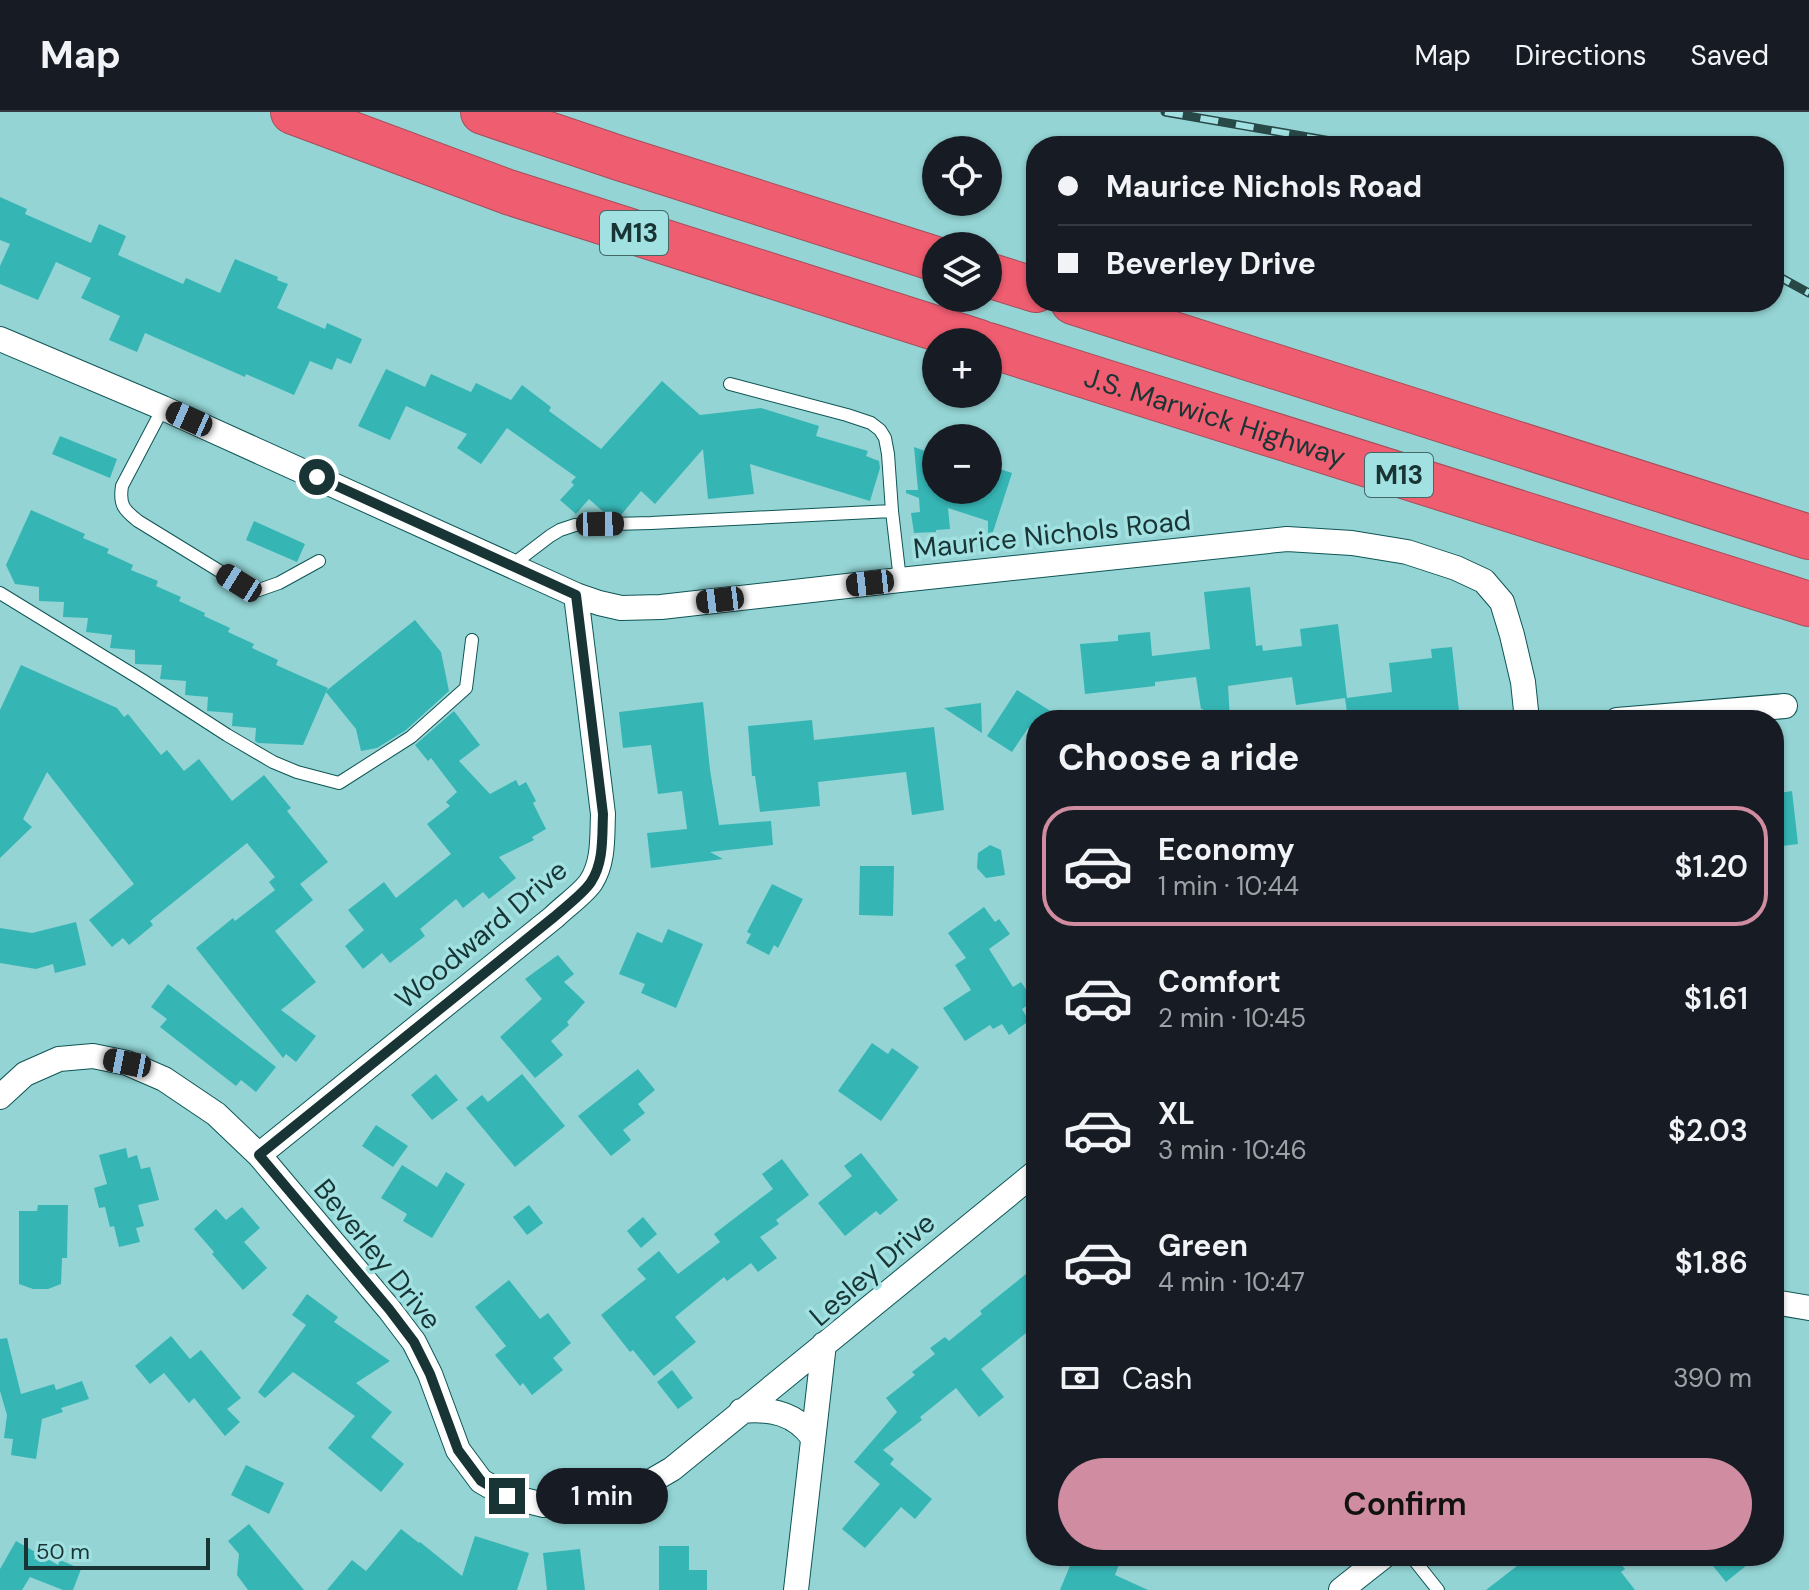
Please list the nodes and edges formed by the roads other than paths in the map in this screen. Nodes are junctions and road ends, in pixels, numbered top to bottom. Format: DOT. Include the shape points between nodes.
graph roads {
  1 [pos="293,112"];
  2 [pos="483,112"];
  3 [pos="922,255"];
  4 [pos="1002,279"];
  5 [pos="1026,287"];
  6 [pos="1104,312"];
  7 [pos="935,328"];
  8 [pos="0,339"];
  9 [pos="1002,349"];
  10 [pos="730,384"];
  11 [pos="163,408"];
  12 [pos="892,511"];
  13 [pos="1809,537"];
  14 [pos="319,561"];
  15 [pos="512,565"];
  16 [pos="900,580"];
  17 [pos="0,593"];
  18 [pos="576,595"];
  19 [pos="1809,604"];
  20 [pos="472,640"];
  21 [pos="1785,706"];
  22 [pos="1526,710"];
  23 [pos="1737,710"];
  24 [pos="0,1097"];
  25 [pos="259,1155"];
  26 [pos="1026,1180"];
  27 [pos="1784,1304"];
  28 [pos="1809,1308"];
  29 [pos="824,1344"];
  30 [pos="741,1411"];
  31 [pos="813,1438"];
  32 [pos="1371,1566"];
  33 [pos="1419,1566"];
  34 [pos="796,1590"];
  35 [pos="1341,1590"];
  36 [pos="1438,1590"];
  1 -- 7 [label="highway, M13" via="508,192"];
  2 -- 3 [label="highway, M13"];
  4 -- 5 [label="highway"];
  6 -- 13 [label="highway, M13"];
  8 -- 11 [label="street, Maurice Nichols Road"];
  9 -- 19 [label="highway, J.S. Marwick Highway / M13"];
  10 -- 12 [label="lane" via="871,423 880,430 888,454"];
  11 -- 14 [label="lane" via="122,486 126,511 239,583 259,590"];
  11 -- 15 [label="street, Maurice Nichols Road"];
  12 -- 15 [label="lane" via="575,525 550,536"];
  12 -- 16 [label="lane"];
  15 -- 18 [label="street, Maurice Nichols Road"];
  16 -- 18 [label="street, Maurice Nichols Road" via="661,607 621,608"];
  16 -- 22 [label="street, Maurice Nichols Road" via="1287,539 1407,552 1484,581 1502,602"];
  17 -- 20 [label="lane" via="273,762 339,783 411,737 466,688"];
  18 -- 25 [label="street, Woodward Drive" via="603,814 599,866 590,885"];
  21 -- 23 [label="street"];
  24 -- 25 [label="street, Beverley Drive" via="25,1074 59,1059 93,1056 127,1063 164,1079 216,1114"];
  25 -- 30 [label="street, Beverley Drive" via="414,1342 458,1450 481,1481 507,1496 544,1505 629,1494 672,1469"];
  26 -- 29 [label="street, Lesley Drive"];
  27 -- 28 [label="street"];
  29 -- 30 [label="street, Beverley Drive"];
  29 -- 31 [label="street, Lesley Drive"];
  30 -- 31 [label="street" via="773,1411 792,1418"];
  31 -- 34 [label="street, Lesley Drive"];
  32 -- 35 [label="street"];
  33 -- 36 [label="lane"];
}
